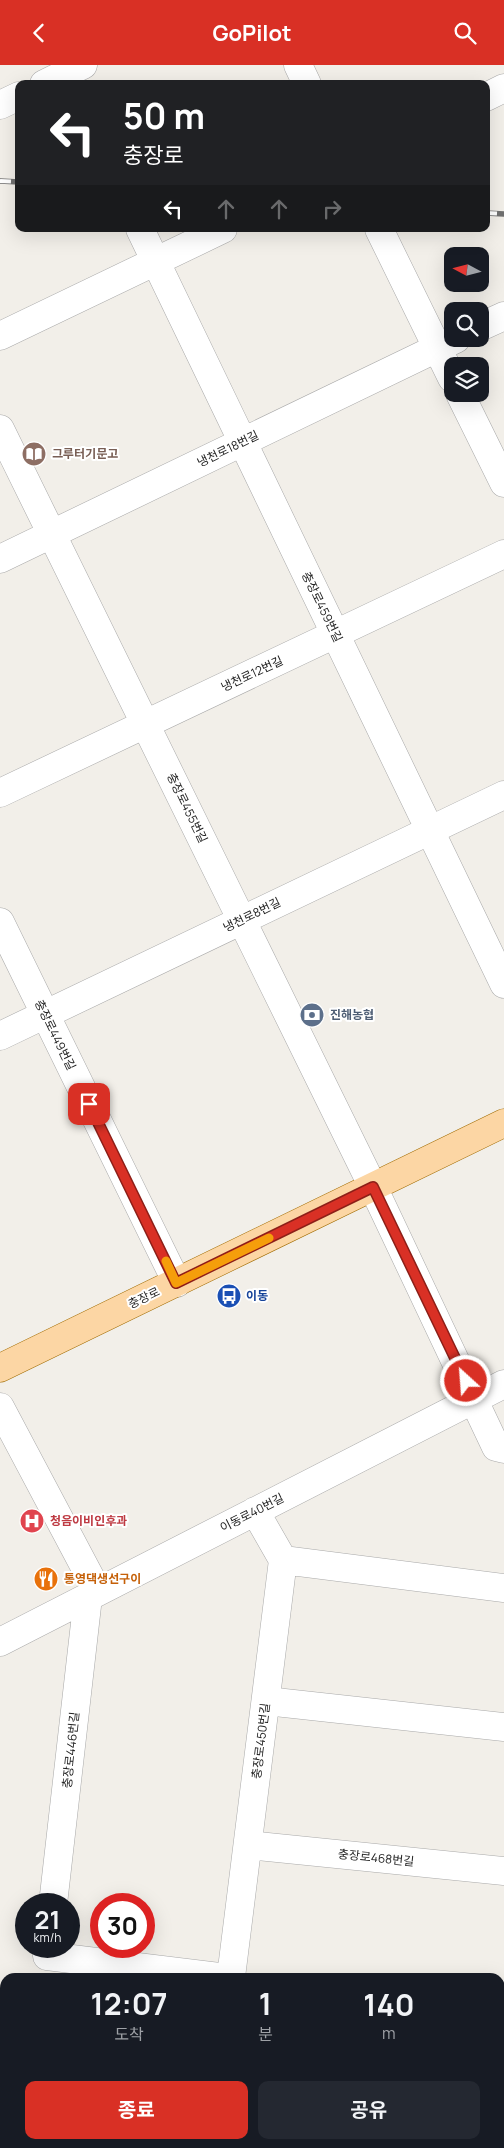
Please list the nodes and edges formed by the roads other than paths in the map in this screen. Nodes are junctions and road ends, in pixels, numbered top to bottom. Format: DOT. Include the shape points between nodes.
graph roads {
  1 [pos="298,65"];
  2 [pos="305,80"];
  3 [pos="504,88"];
  4 [pos="490,95"];
  5 [pos="15,98"];
  6 [pos="0,105"];
  7 [pos="141,232"];
  8 [pos="217,232"];
  9 [pos="381,232"];
  10 [pos="156,262"];
  11 [pos="504,316"];
  12 [pos="489,323"];
  13 [pos="0,336"];
  14 [pos="444,338"];
  15 [pos="444,344"];
  16 [pos="464,402"];
  17 [pos="0,429"];
  18 [pos="243,442"];
  19 [pos="504,483"];
  20 [pos="52,534"];
  21 [pos="504,554"];
  22 [pos="0,559"];
  23 [pos="335,634"];
  24 [pos="146,724"];
  25 [pos="0,793"];
  26 [pos="504,795"];
  27 [pos="430,830"];
  28 [pos="242,920"];
  29 [pos="0,922"];
  30 [pos="504,984"];
  31 [pos="45,1014"];
  32 [pos="0,1036"];
  33 [pos="504,1123"];
  34 [pos="373,1187"];
  35 [pos="176,1283"];
  36 [pos="0,1368"];
  37 [pos="504,1384"];
  38 [pos="474,1399"];
  39 [pos="0,1407"];
  40 [pos="504,1449"];
  41 [pos="255,1511"];
  42 [pos="284,1560"];
  43 [pos="504,1588"];
  44 [pos="93,1594"];
  45 [pos="0,1642"];
  46 [pos="266,1701"];
  47 [pos="504,1727"];
  48 [pos="248,1845"];
  49 [pos="504,1871"];
  50 [pos="54,1893"];
  51 [pos="47,1960"];
  52 [pos="179,1973"];
  53 [pos="232,1973"];
  1 -- 2 [label="street"];
  3 -- 4 [label="street"];
  5 -- 6 [label="street"];
  7 -- 10 [label="street, 충장로459번길"];
  8 -- 10 [label="street"];
  9 -- 14 [label="street"];
  10 -- 13 [label="street"];
  10 -- 18 [label="street, 충장로459번길"];
  11 -- 12 [label="street"];
  15 -- 18 [label="street, 냉천로18번길"];
  16 -- 19 [label="street"];
  17 -- 20 [label="street, 충장로455번길"];
  18 -- 20 [label="street, 냉천로18번길"];
  18 -- 23 [label="street, 충장로459번길"];
  20 -- 22 [label="street, 냉천로18번길"];
  20 -- 24 [label="street, 충장로455번길"];
  21 -- 23 [label="street, 냉천로12번길"];
  23 -- 24 [label="street, 냉천로12번길"];
  23 -- 27 [label="street, 충장로459번길"];
  24 -- 25 [label="street, 냉천로12번길"];
  24 -- 28 [label="street, 충장로455번길"];
  26 -- 27 [label="street, 냉천로8번길"];
  27 -- 28 [label="street, 냉천로8번길"];
  27 -- 30 [label="street, 충장로459번길"];
  28 -- 31 [label="street, 냉천로8번길"];
  28 -- 34 [label="street, 충장로455번길"];
  29 -- 31 [label="street, 충장로449번길"];
  31 -- 32 [label="street, 냉천로8번길"];
  31 -- 35 [label="street, 충장로449번길"];
  33 -- 34 [label="main road, 충장로"];
  34 -- 35 [label="main road, 충장로"];
  34 -- 38 [label="street, 충장로455번길"];
  35 -- 36 [label="main road, 충장로"];
  37 -- 38 [label="street, 이동로40번길"];
  38 -- 40 [label="street" via="496,1447"];
  38 -- 41 [label="street, 이동로40번길"];
  39 -- 44 [label="street"];
  41 -- 42 [label="street"];
  41 -- 44 [label="street, 이동로40번길"];
  42 -- 43 [label="street"];
  42 -- 46 [label="street, 충장로450번길"];
  44 -- 45 [label="street, 이동로40번길"];
  44 -- 50 [label="street, 충장로446번길"];
  46 -- 47 [label="street"];
  46 -- 48 [label="street, 충장로450번길"];
  48 -- 49 [label="street, 충장로468번길"];
  48 -- 53 [label="street, 충장로450번길"];
  51 -- 52 [label="street"];
}
